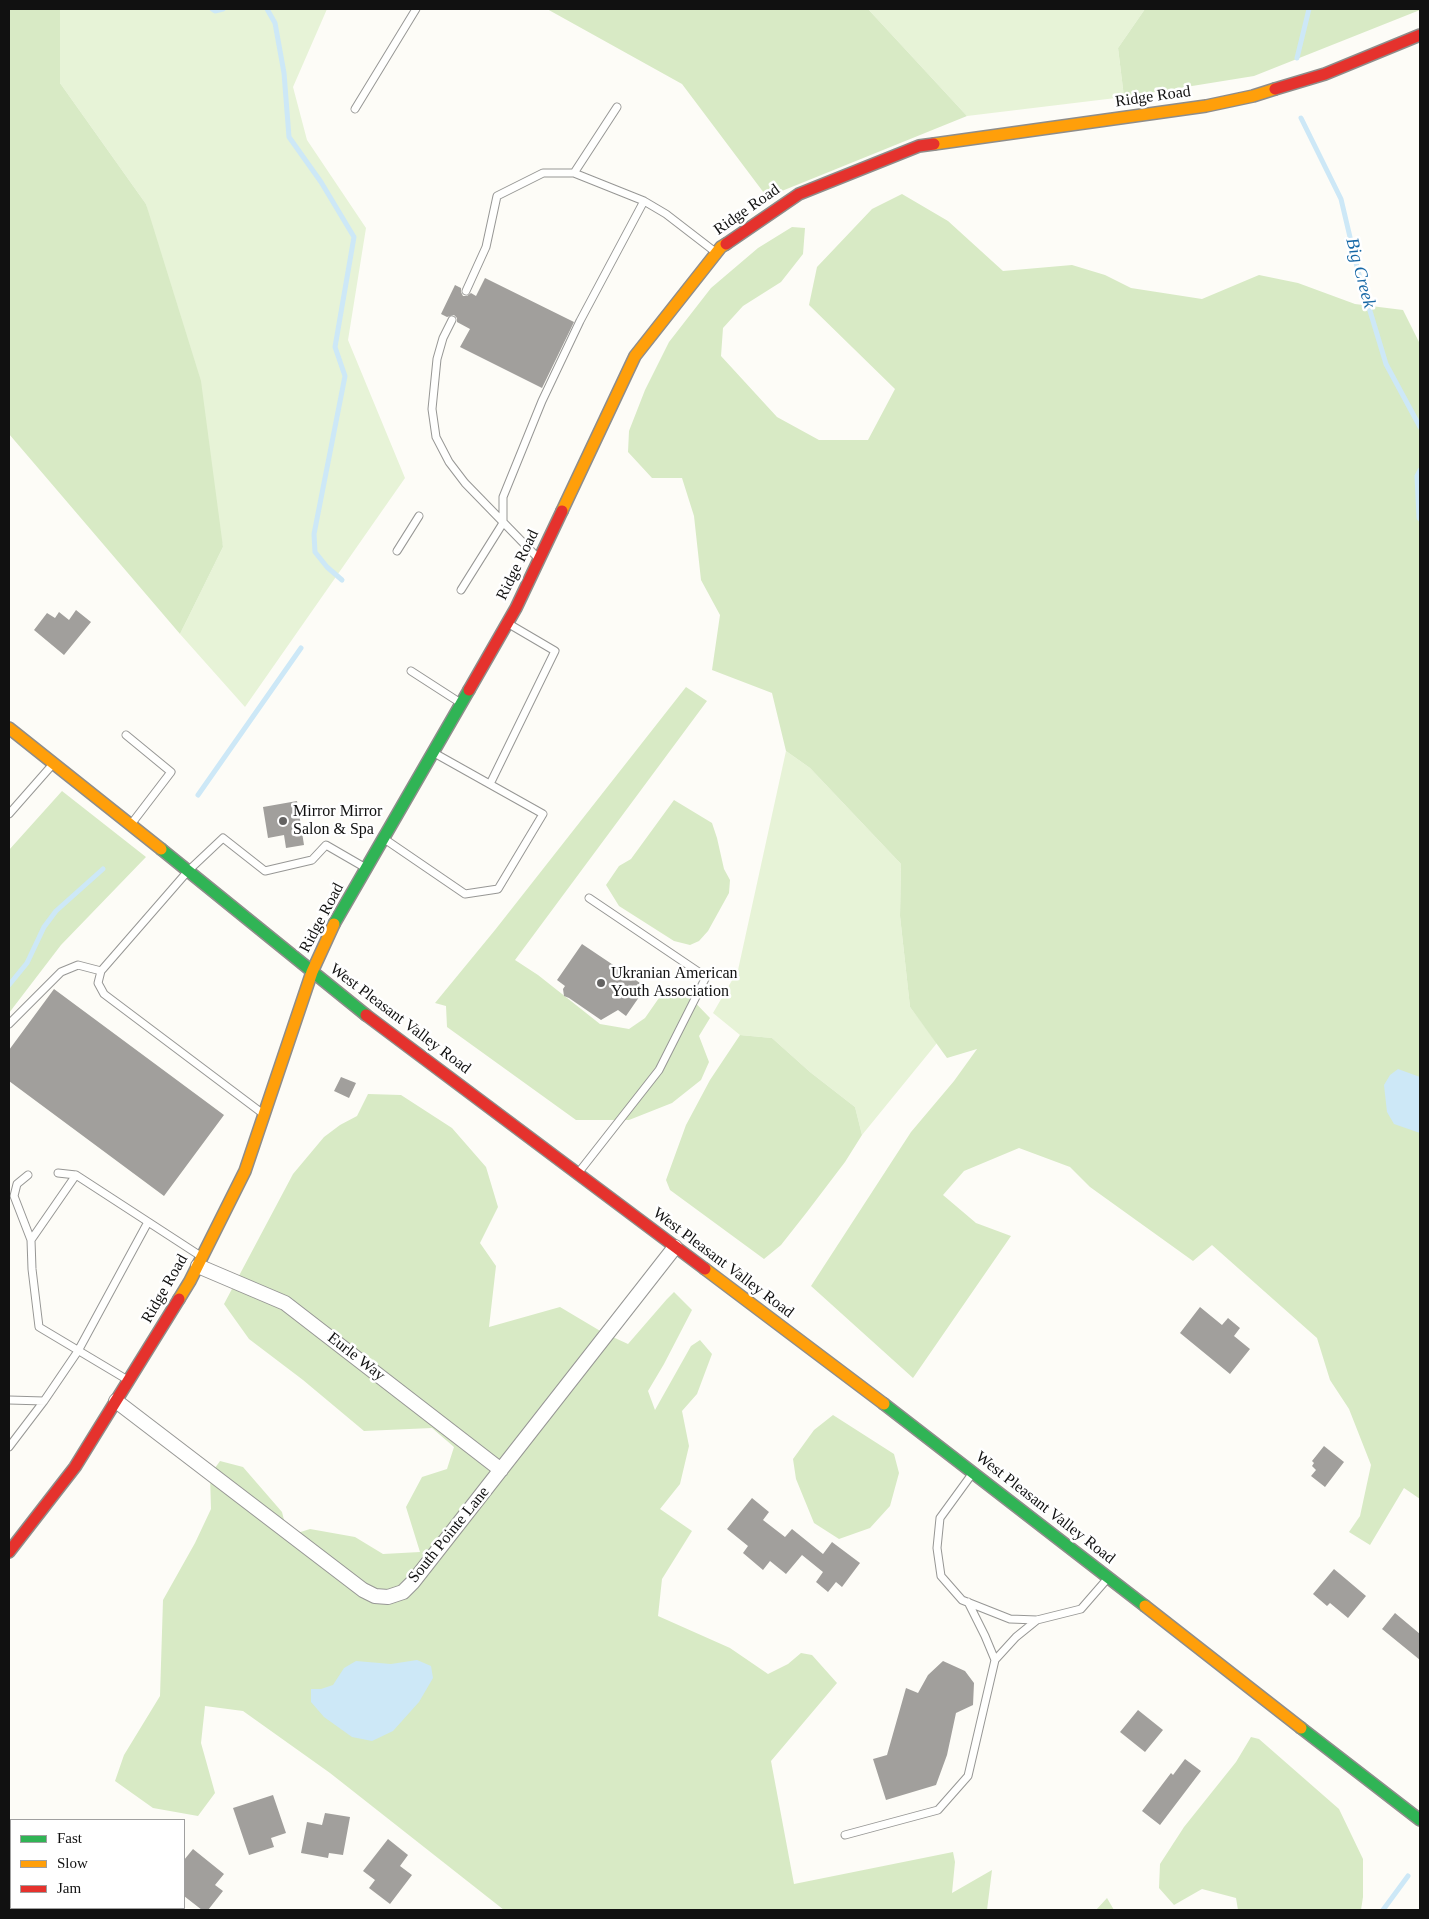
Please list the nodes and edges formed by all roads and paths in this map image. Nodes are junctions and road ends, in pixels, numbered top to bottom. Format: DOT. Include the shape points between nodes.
graph roads {
  1 [pos="416,9"];
  2 [pos="1420,35"];
  3 [pos="617,107"];
  4 [pos="355,109"];
  5 [pos="574,174"];
  6 [pos="644,201"];
  7 [pos="716,253"];
  8 [pos="466,291"];
  9 [pos="452,320"];
  10 [pos="419,516"];
  11 [pos="503,522"];
  12 [pos="397,551"];
  13 [pos="539,559"];
  14 [pos="461,590"];
  15 [pos="507,623"];
  16 [pos="411,671"];
  17 [pos="461,704"];
  18 [pos="9,728"];
  19 [pos="126,735"];
  20 [pos="433,752"];
  21 [pos="53,763"];
  22 [pos="490,784"];
  23 [pos="9,814"];
  24 [pos="130,825"];
  25 [pos="384,838"];
  26 [pos="367,868"];
  27 [pos="188,871"];
  28 [pos="589,898"];
  29 [pos="101,971"];
  30 [pos="312,972"];
  31 [pos="9,1024"];
  32 [pos="264,1115"];
  33 [pos="58,1173"];
  34 [pos="577,1174"];
  35 [pos="28,1175"];
  36 [pos="76,1175"];
  37 [pos="148,1222"];
  38 [pos="31,1240"];
  39 [pos="675,1247"];
  40 [pos="200,1261"];
  41 [pos="78,1351"];
  42 [pos="128,1381"];
  43 [pos="9,1400"];
  44 [pos="116,1400"];
  45 [pos="44,1401"];
  46 [pos="9,1447"];
  47 [pos="500,1470"];
  48 [pos="973,1472"];
  49 [pos="9,1552"];
  50 [pos="1108,1578"];
  51 [pos="968,1602"];
  52 [pos="1036,1620"];
  53 [pos="995,1660"];
  54 [pos="1420,1820"];
  55 [pos="845,1835"];
  1 -- 4 [label="lane"];
  2 -- 7 [label="main road, Ridge Road" via="1325,74 1253,96 1206,106 920,146 799,194 721,246"];
  3 -- 5 [label="lane"];
  5 -- 6 [label="lane"];
  5 -- 8 [label="lane" via="543,173 496,196 486,246"];
  6 -- 7 [label="lane" via="661,210"];
  6 -- 11 [label="lane" via="542,401 504,497"];
  7 -- 13 [label="main road, Ridge Road" via="636,356"];
  9 -- 11 [label="lane" via="442,338 437,359 432,409 436,437 454,470"];
  10 -- 12 [label="lane"];
  11 -- 13 [label="lane"];
  11 -- 14 [label="lane"];
  13 -- 15 [label="main road, Ridge Road"];
  15 -- 17 [label="main road, Ridge Road"];
  15 -- 22 [label="lane" via="555,651"];
  16 -- 17 [label="lane"];
  17 -- 20 [label="main road, Ridge Road"];
  18 -- 21 [label="main road, West Pleasant Valley Road"];
  19 -- 24 [label="lane" via="172,772"];
  20 -- 22 [label="lane"];
  20 -- 25 [label="main road, Ridge Road"];
  21 -- 23 [label="lane"];
  21 -- 24 [label="main road, West Pleasant Valley Road"];
  22 -- 25 [label="lane" via="543,814 498,889 465,894"];
  24 -- 27 [label="main road, West Pleasant Valley Road"];
  25 -- 26 [label="main road, Ridge Road"];
  26 -- 27 [label="lane" via="326,845 312,860 265,871 223,838"];
  26 -- 30 [label="main road, Ridge Road"];
  27 -- 29 [label="lane"];
  27 -- 30 [label="main road, West Pleasant Valley Road"];
  28 -- 34 [label="lane" via="706,977 659,1070"];
  29 -- 31 [label="lane" via="78,965 61,972"];
  29 -- 32 [label="lane" via="98,983 104,994"];
  30 -- 32 [label="main road, Ridge Road"];
  30 -- 34 [label="main road, West Pleasant Valley Road"];
  32 -- 40 [label="main road, Ridge Road" via="245,1171"];
  33 -- 36 [label="lane"];
  34 -- 39 [label="main road, West Pleasant Valley Road"];
  35 -- 38 [label="lane" via="17,1184 14,1196"];
  36 -- 37 [label="lane"];
  36 -- 38 [label="lane"];
  37 -- 40 [label="lane"];
  37 -- 41 [label="lane"];
  38 -- 41 [label="lane" via="39,1327"];
  39 -- 47 [label="street, South Pointe Lane"];
  39 -- 48 [label="main road, West Pleasant Valley Road"];
  40 -- 42 [label="main road, Ridge Road"];
  40 -- 47 [label="street, Eurle Way" via="285,1303"];
  41 -- 42 [label="lane"];
  41 -- 45 [label="lane"];
  42 -- 44 [label="main road, Ridge Road"];
  43 -- 45 [label="lane"];
  44 -- 47 [label="street, South Pointe Lane" via="375,1596 388,1597 402,1592 413,1582"];
  44 -- 49 [label="main road, Ridge Road" via="75,1468"];
  45 -- 46 [label="lane"];
  48 -- 50 [label="main road, West Pleasant Valley Road"];
  48 -- 51 [label="lane" via="940,1518 937,1548 941,1576 962,1600"];
  50 -- 52 [label="lane" via="1081,1609"];
  50 -- 54 [label="main road, West Pleasant Valley Road"];
  51 -- 52 [label="lane" via="1010,1619"];
  51 -- 53 [label="lane"];
  52 -- 53 [label="lane"];
  53 -- 55 [label="lane" via="968,1776 938,1810"];
}
